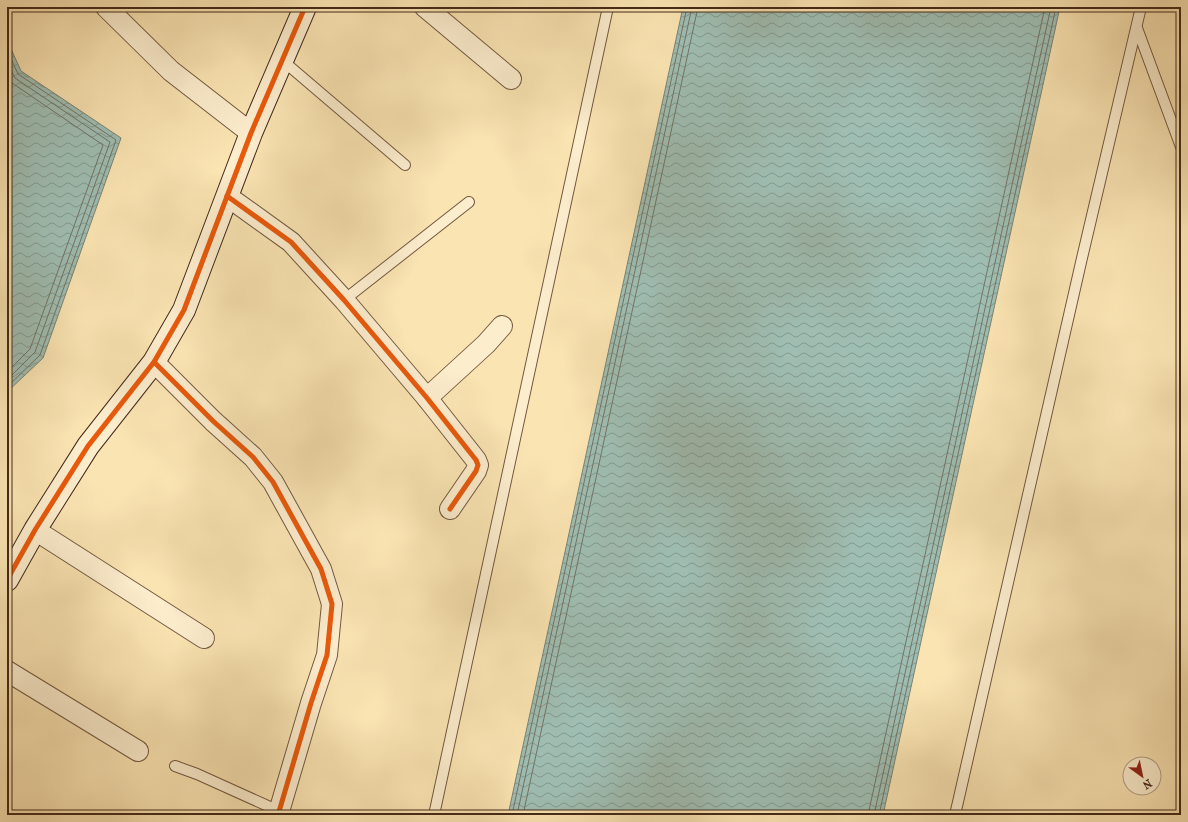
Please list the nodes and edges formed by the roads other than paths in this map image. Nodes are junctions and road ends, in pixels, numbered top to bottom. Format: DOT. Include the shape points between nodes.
graph roads {
  1 [pos="106,7"];
  2 [pos="304,7"];
  3 [pos="425,7"];
  4 [pos="608,7"];
  5 [pos="1142,7"];
  6 [pos="1137,28"];
  7 [pos="282,60"];
  8 [pos="511,79"];
  9 [pos="251,132"];
  10 [pos="1181,147"];
  11 [pos="405,165"];
  12 [pos="227,196"];
  13 [pos="469,202"];
  14 [pos="344,300"];
  15 [pos="502,326"];
  16 [pos="154,362"];
  17 [pos="427,398"];
  18 [pos="450,509"];
  19 [pos="35,530"];
  20 [pos="7,580"];
  21 [pos="204,638"];
  22 [pos="7,671"];
  23 [pos="138,751"];
  24 [pos="175,766"];
  25 [pos="279,813"];
  26 [pos="434,815"];
  27 [pos="955,815"];
  1 -- 9 [label="street" via="170,71"];
  2 -- 7 [label="street"];
  3 -- 8 [label="street"];
  4 -- 26 [label="lane"];
  5 -- 6 [label="lane"];
  6 -- 10 [label="lane"];
  6 -- 27 [label="lane"];
  7 -- 9 [label="street"];
  7 -- 11 [label="lane"];
  9 -- 12 [label="street"];
  12 -- 14 [label="street" via="291,242"];
  12 -- 16 [label="street" via="184,310"];
  13 -- 14 [label="lane"];
  14 -- 17 [label="street"];
  15 -- 17 [label="street"];
  16 -- 19 [label="street" via="88,446"];
  16 -- 25 [label="street" via="253,457 273,482 321,568 332,604 327,655"];
  17 -- 18 [label="street" via="478,465"];
  19 -- 20 [label="street"];
  19 -- 21 [label="street"];
  22 -- 23 [label="street"];
  24 -- 25 [label="lane"];
}
